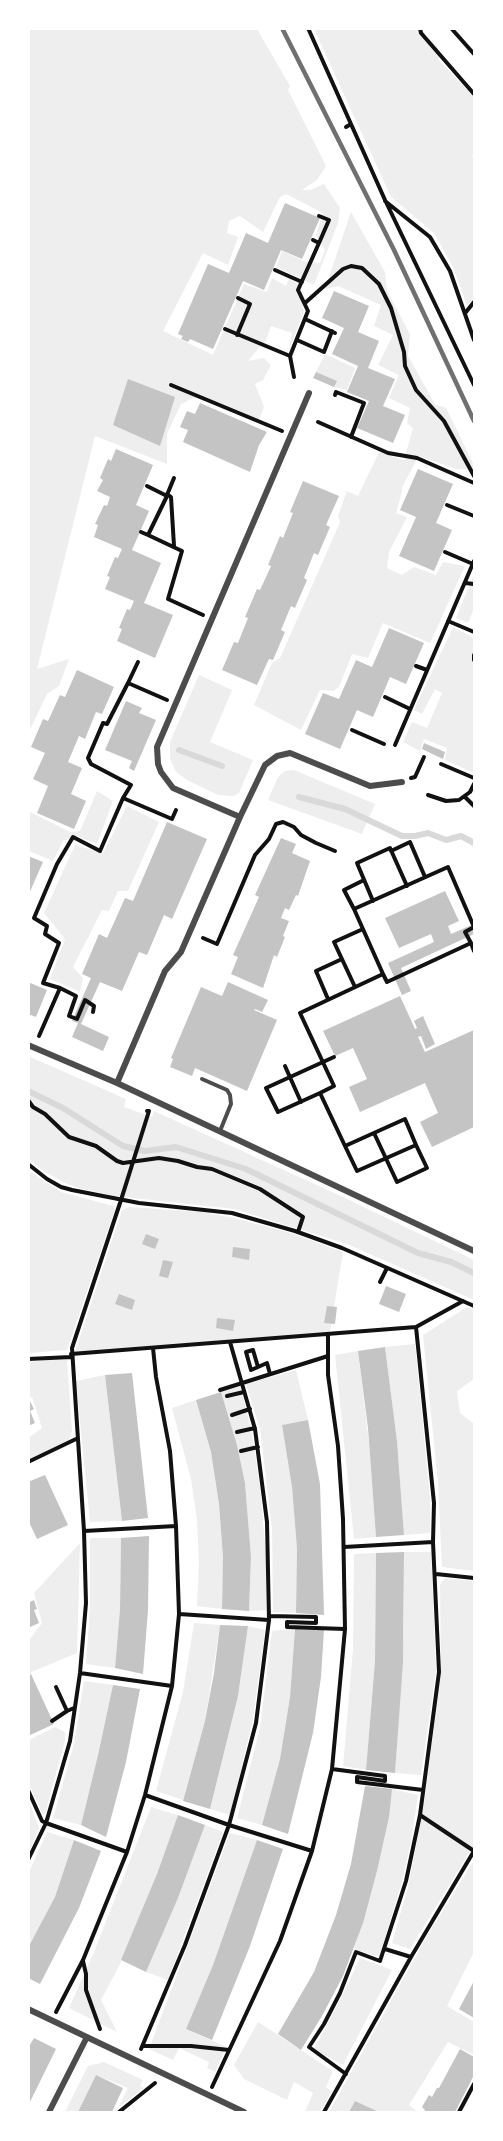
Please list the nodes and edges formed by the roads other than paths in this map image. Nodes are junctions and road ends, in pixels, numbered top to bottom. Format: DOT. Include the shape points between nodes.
graph roads {
  1 [pos="309,393"];
  2 [pos="402,782"];
  3 [pos="240,817"];
  4 [pos="28,1045"];
  5 [pos="202,1079"];
  6 [pos="117,1083"];
  7 [pos="220,1131"];
  8 [pos="474,1251"];
  9 [pos="28,2009"];
  10 [pos="87,2037"];
  11 [pos="49,2112"];
  12 [pos="244,2112"];
  1 -- 3 [label="street" via="157,747 161,772 173,788"];
  2 -- 3 [label="street" via="370,786 297,755 283,754 265,765"];
  3 -- 6 [label="street" via="181,952 165,971"];
  4 -- 6 [label="street"];
  5 -- 7 [label="lane" via="230,1095 231,1104"];
  6 -- 7 [label="street"];
  7 -- 8 [label="street"];
  9 -- 10 [label="street"];
  10 -- 11 [label="street"];
  10 -- 12 [label="street"];
}
